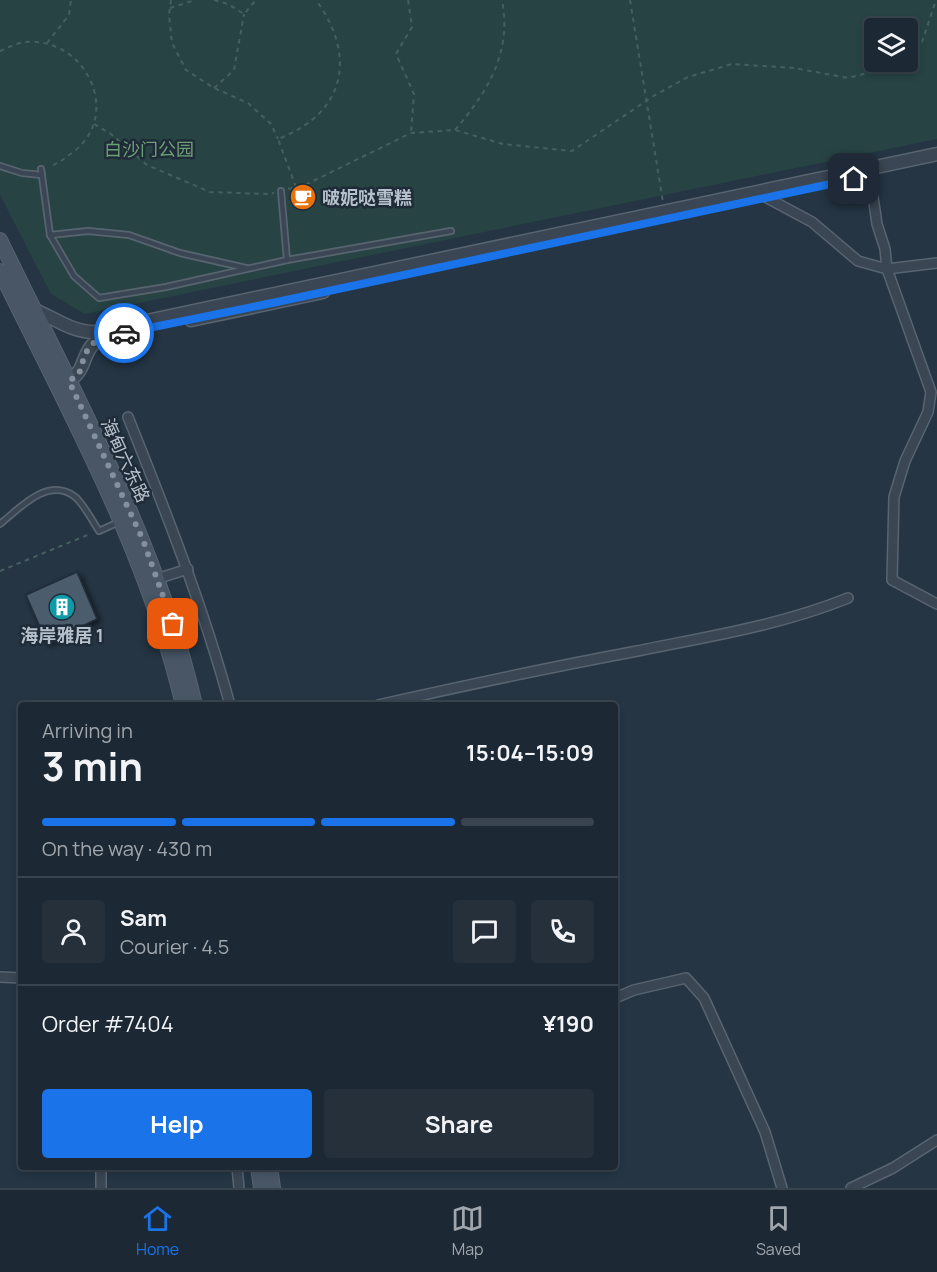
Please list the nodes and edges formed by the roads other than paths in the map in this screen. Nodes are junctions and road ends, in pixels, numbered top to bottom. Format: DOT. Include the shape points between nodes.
graph roads {
  1 [pos="937,154"];
  2 [pos="937,161"];
  3 [pos="0,166"];
  4 [pos="870,172"];
  5 [pos="281,191"];
  6 [pos="761,195"];
  7 [pos="451,231"];
  8 [pos="50,235"];
  9 [pos="0,240"];
  10 [pos="287,260"];
  11 [pos="937,262"];
  12 [pos="250,268"];
  13 [pos="887,269"];
  14 [pos="0,271"];
  15 [pos="34,310"];
  16 [pos="69,381"];
  17 [pos="128,417"];
  18 [pos="127,517"];
  19 [pos="0,524"];
  20 [pos="188,569"];
  21 [pos="152,580"];
  22 [pos="848,598"];
  23 [pos="937,604"];
  24 [pos="182,702"];
  25 [pos="194,702"];
  26 [pos="229,702"];
  27 [pos="391,702"];
  28 [pos="0,977"];
  29 [pos="18,978"];
  30 [pos="618,997"];
  31 [pos="937,1140"];
  32 [pos="101,1170"];
  33 [pos="237,1170"];
  34 [pos="258,1170"];
  35 [pos="270,1170"];
  36 [pos="101,1188"];
  37 [pos="239,1188"];
  38 [pos="261,1188"];
  39 [pos="273,1188"];
  40 [pos="782,1188"];
  41 [pos="851,1188"];
  1 -- 4 [label="street"];
  2 -- 4 [label="street"];
  3 -- 8 [label="lane" via="22,173 41,172"];
  4 -- 6 [label="street"];
  4 -- 13 [label="street"];
  5 -- 10 [label="lane"];
  6 -- 13 [label="street" via="812,222 858,261"];
  6 -- 15 [label="street" via="95,332 72,329"];
  6 -- 16 [label="street" via="104,337 89,347 79,374"];
  7 -- 10 [label="lane"];
  8 -- 12 [label="lane" via="88,231 129,235 180,253"];
  8 -- 12 [label="lane" via="74,276 99,298"];
  9 -- 15 [label="main road, 海甸六东路"];
  10 -- 12 [label="lane"];
  11 -- 13 [label="street"];
  13 -- 23 [label="street" via="930,392 928,412 905,461 894,497 892,580"];
  14 -- 18 [label="main road, 海甸六东路"];
  15 -- 16 [label="main road, 海甸六东路"];
  16 -- 18 [label="main road, 海甸六东路"];
  17 -- 20 [label="street"];
  18 -- 19 [label="lane" via="99,531 75,496 59,489 45,490"];
  18 -- 21 [label="main road, 海甸六东路"];
  20 -- 21 [label="street"];
  20 -- 26 [label="street"];
  21 -- 24 [label="main road, 海甸六东路"];
  21 -- 25 [label="main road, 海甸六东路" via="179,643"];
  22 -- 27 [label="street" via="767,626"];
  28 -- 29 [label="street"];
  30 -- 40 [label="street" via="686,978 704,998 765,1132"];
  31 -- 41 [label="street" via="893,1168"];
  32 -- 36 [label="street"];
  33 -- 37 [label="street"];
  34 -- 38 [label="main road"];
  35 -- 39 [label="main road"];
}
